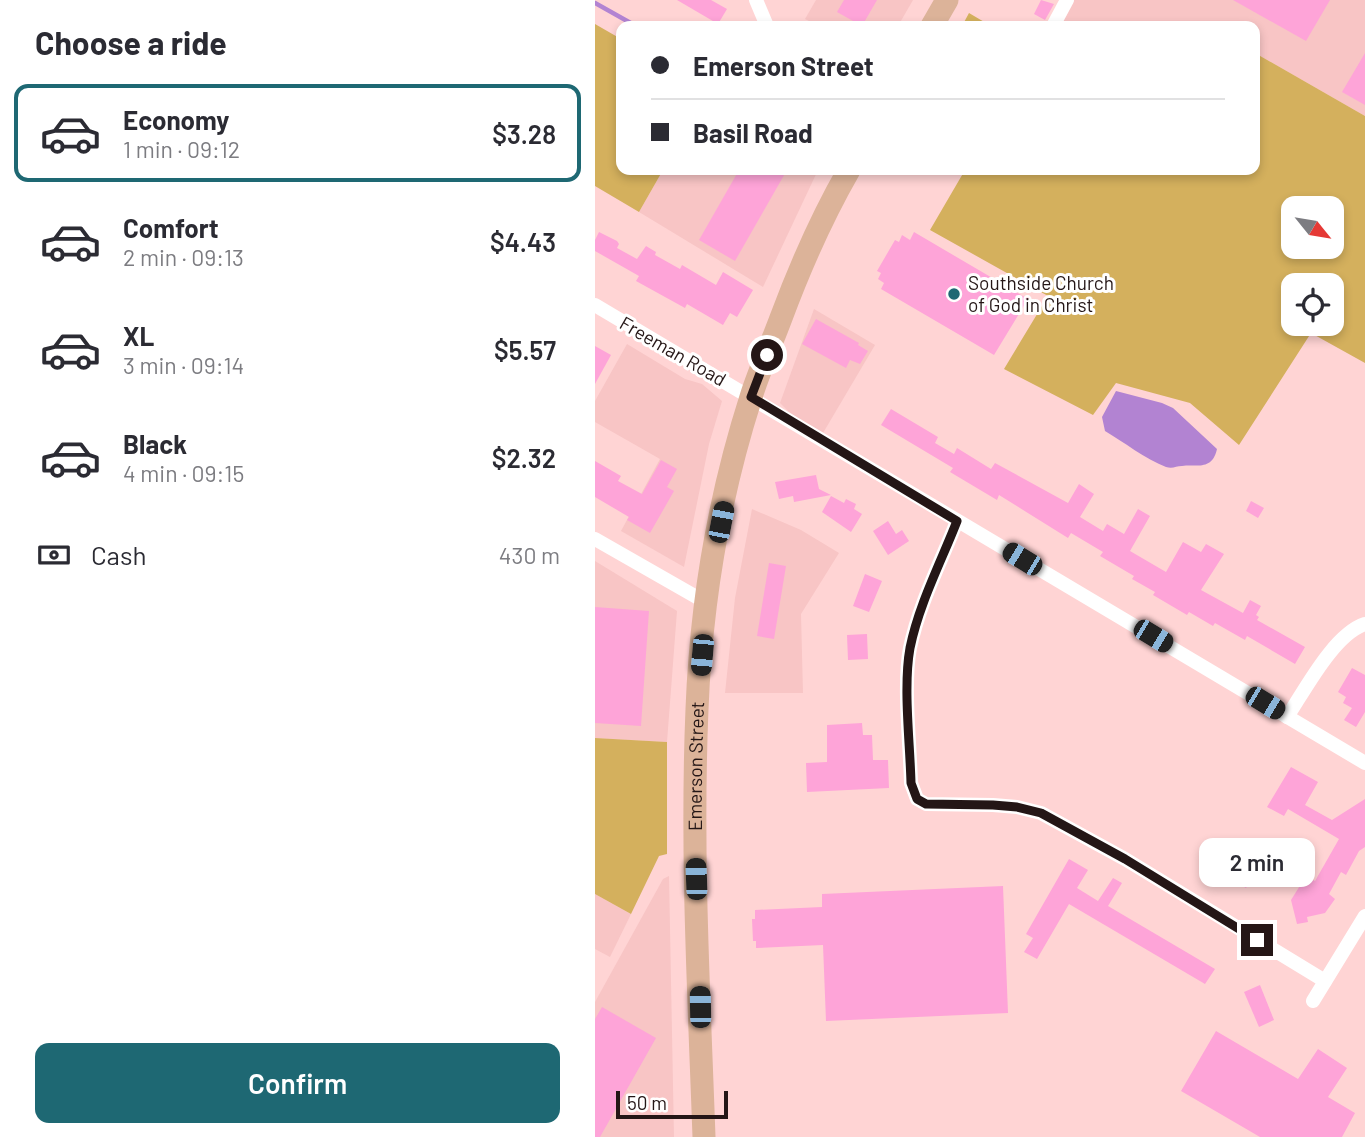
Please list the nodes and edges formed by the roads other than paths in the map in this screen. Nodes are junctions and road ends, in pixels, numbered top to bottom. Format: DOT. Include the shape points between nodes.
graph roads {
  1 [pos="756,0"];
  2 [pos="947,0"];
  3 [pos="1067,0"];
  4 [pos="765,21"];
  5 [pos="935,21"];
  6 [pos="1056,21"];
  7 [pos="846,175"];
  8 [pos="595,305"];
  9 [pos="751,397"];
  10 [pos="957,521"];
  11 [pos="595,539"];
  12 [pos="707,603"];
  13 [pos="1365,624"];
  14 [pos="1287,717"];
  15 [pos="1365,763"];
  16 [pos="1365,916"];
  17 [pos="1325,981"];
  18 [pos="1313,1001"];
  19 [pos="704,1137"];
  1 -- 4 [label="street"];
  2 -- 5 [label="main road"];
  3 -- 6 [label="street"];
  7 -- 9 [label="main road, Emerson Street" via="814,237"];
  8 -- 9 [label="street, Freeman Road"];
  9 -- 10 [label="street, Freeman Road"];
  9 -- 12 [label="main road, Emerson Street" via="732,465"];
  10 -- 14 [label="street, Freeman Road"];
  10 -- 17 [label="street" via="910,649 911,783 917,799 926,804 1005,806 1041,813"];
  11 -- 12 [label="street"];
  12 -- 19 [label="main road, Emerson Street" via="697,707 695,841"];
  13 -- 14 [label="street" via="1335,647"];
  14 -- 15 [label="street, Freeman Road"];
  16 -- 17 [label="street"];
  17 -- 18 [label="street"];
}
